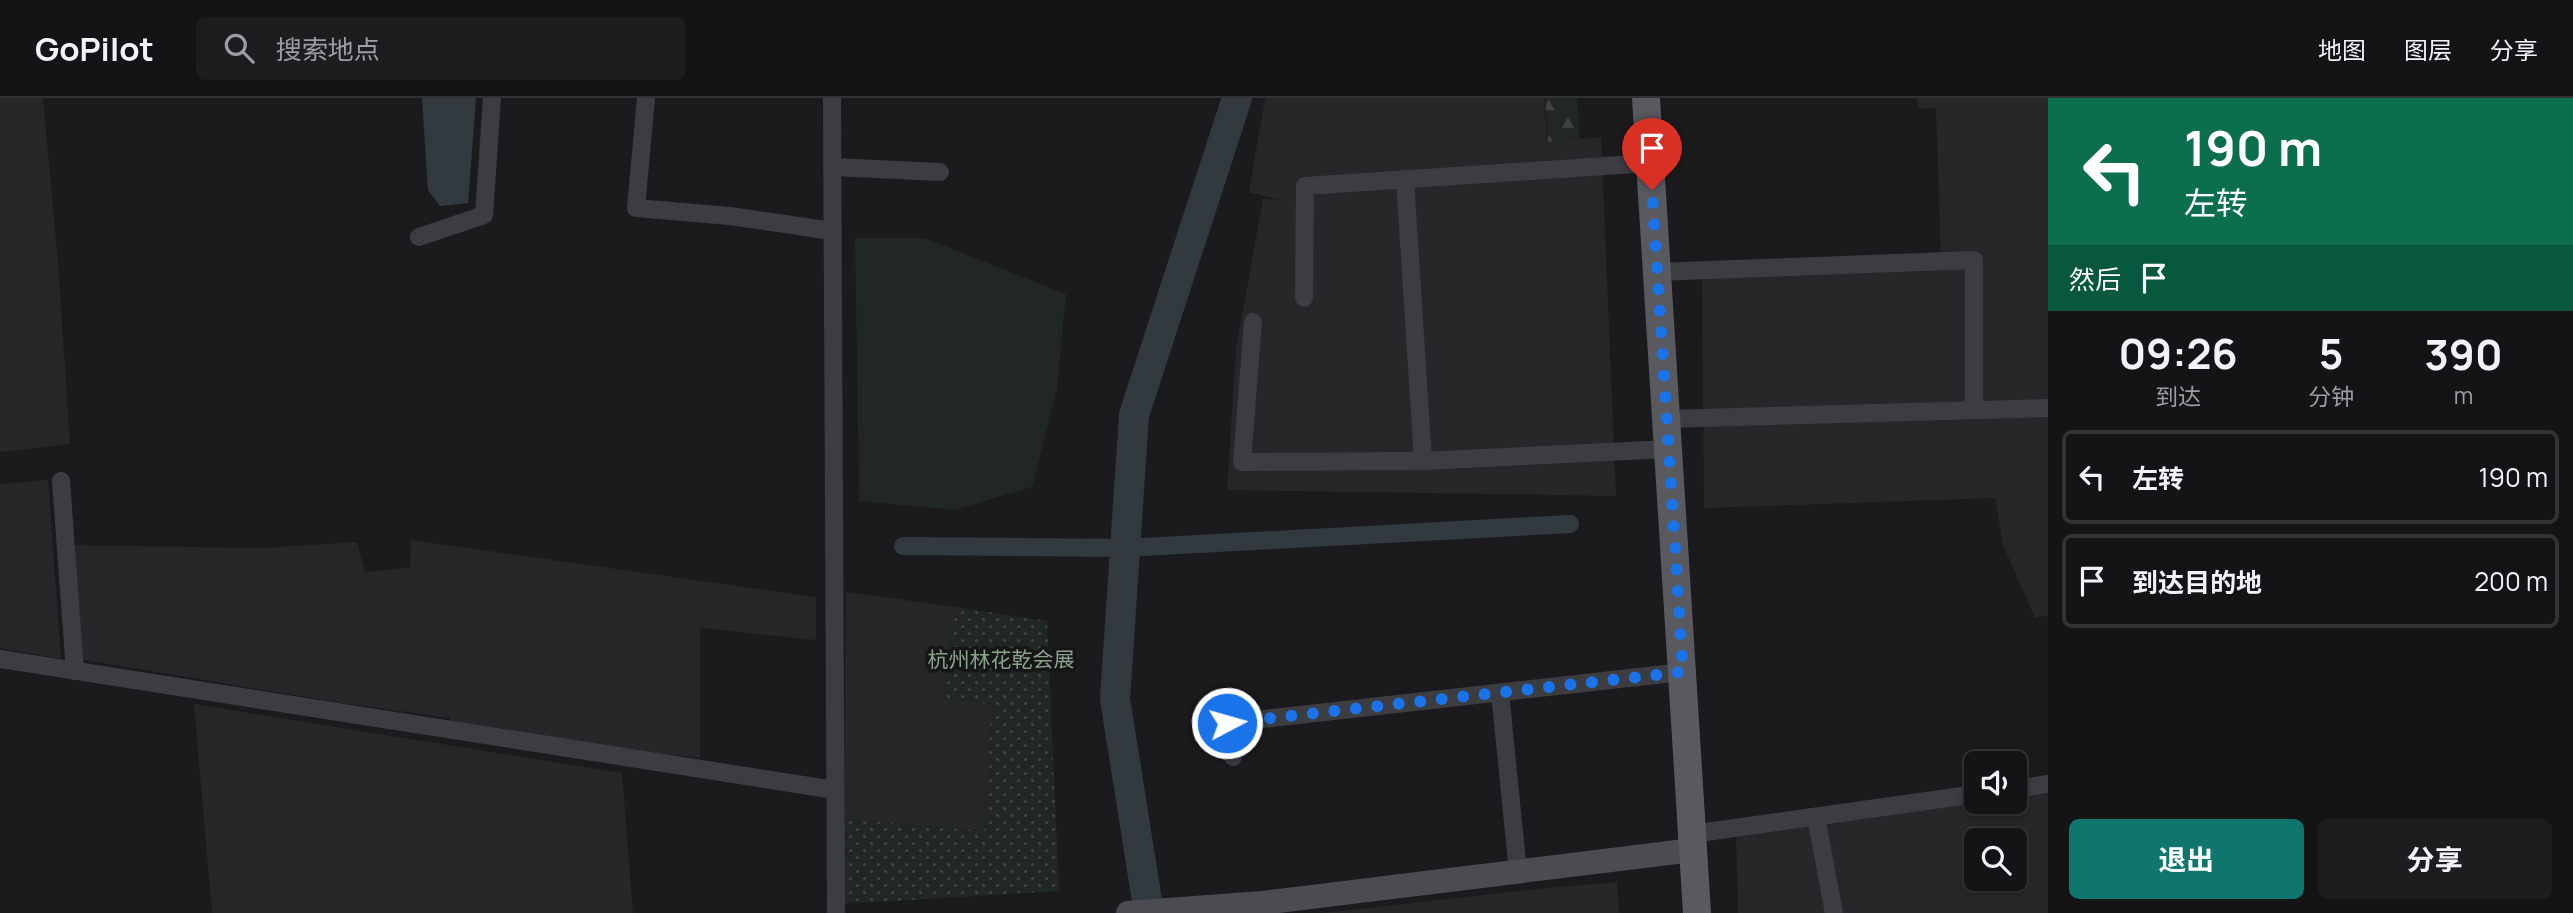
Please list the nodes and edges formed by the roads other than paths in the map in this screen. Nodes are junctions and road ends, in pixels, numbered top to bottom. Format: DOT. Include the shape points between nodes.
graph roads {
  1 [pos="492,98"];
  2 [pos="646,98"];
  3 [pos="832,98"];
  4 [pos="1646,98"];
  5 [pos="1650,163"];
  6 [pos="832,167"];
  7 [pos="940,172"];
  8 [pos="1405,179"];
  9 [pos="832,231"];
  10 [pos="419,237"];
  11 [pos="1657,272"];
  12 [pos="1304,298"];
  13 [pos="1253,322"];
  14 [pos="2048,408"];
  15 [pos="1974,410"];
  16 [pos="1667,419"];
  17 [pos="1669,449"];
  18 [pos="1423,461"];
  19 [pos="61,481"];
  20 [pos="0,659"];
  21 [pos="75,671"];
  22 [pos="1683,672"];
  23 [pos="1500,692"];
  24 [pos="1233,757"];
  25 [pos="2048,784"];
  26 [pos="2027,787"];
  27 [pos="835,790"];
  28 [pos="1964,796"];
  29 [pos="1816,817"];
  30 [pos="1693,842"];
  31 [pos="1518,872"];
  32 [pos="836,913"];
  33 [pos="1128,913"];
  34 [pos="1697,913"];
  35 [pos="1834,913"];
  1 -- 10 [label="street" via="484,215"];
  2 -- 9 [label="street" via="636,208"];
  3 -- 6 [label="street"];
  4 -- 5 [label="main road"];
  5 -- 8 [label="street"];
  5 -- 11 [label="main road"];
  6 -- 7 [label="street"];
  6 -- 9 [label="street"];
  8 -- 12 [label="street" via="1305,186"];
  8 -- 18 [label="street"];
  9 -- 27 [label="street"];
  11 -- 15 [label="street" via="1974,260"];
  11 -- 16 [label="main road"];
  13 -- 18 [label="street" via="1242,462"];
  14 -- 15 [label="street"];
  15 -- 16 [label="street"];
  16 -- 17 [label="main road"];
  17 -- 18 [label="street"];
  17 -- 22 [label="main road"];
  19 -- 21 [label="street"];
  20 -- 21 [label="street"];
  21 -- 27 [label="street"];
  22 -- 23 [label="street"];
  22 -- 30 [label="main road"];
  23 -- 24 [label="street" via="1227,723"];
  23 -- 31 [label="street"];
  25 -- 26 [label="street"];
  27 -- 32 [label="street"];
  28 -- 29 [label="street"];
  29 -- 30 [label="street"];
  29 -- 35 [label="street"];
  30 -- 31 [label="street"];
  30 -- 34 [label="main road"];
  31 -- 33 [label="street" via="1262,903"];
}
